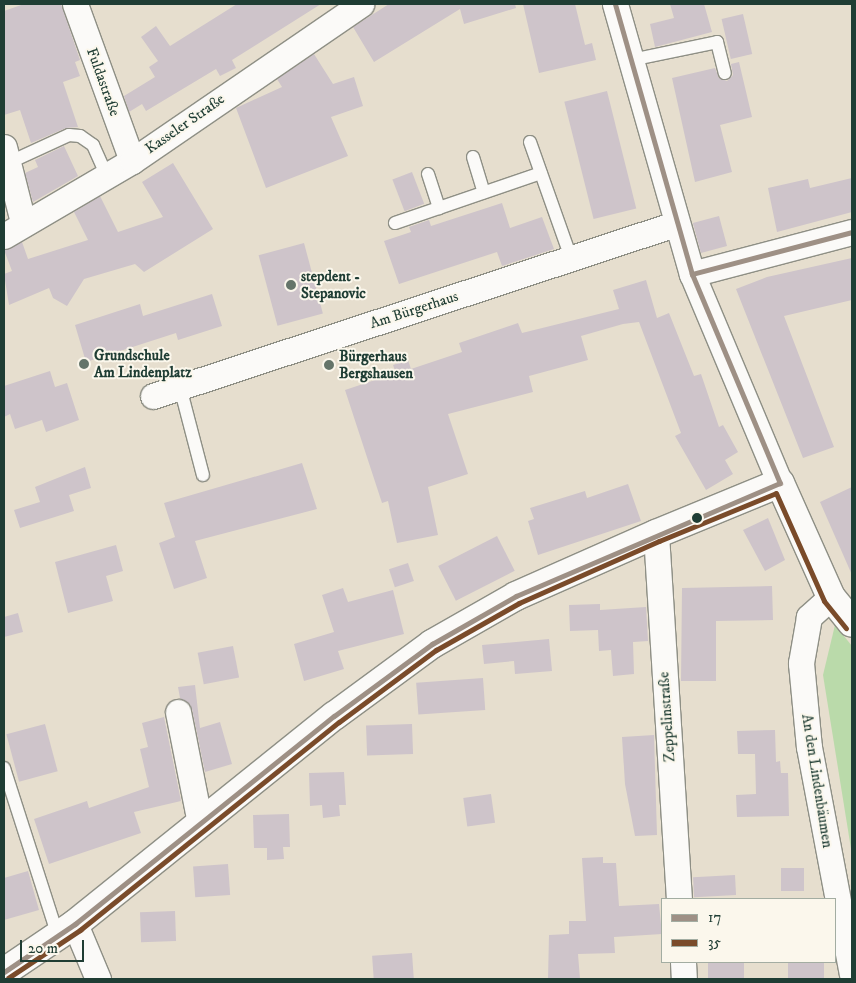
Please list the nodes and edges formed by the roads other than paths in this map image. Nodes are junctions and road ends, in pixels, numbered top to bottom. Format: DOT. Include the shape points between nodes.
graph roads {
  1 [pos="75,4"];
  2 [pos="362,4"];
  3 [pos="615,4"];
  4 [pos="630,60"];
  5 [pos="725,72"];
  6 [pos="530,142"];
  7 [pos="6,155"];
  8 [pos="473,157"];
  9 [pos="132,161"];
  10 [pos="541,173"];
  11 [pos="428,174"];
  12 [pos="106,176"];
  13 [pos="484,192"];
  14 [pos="439,208"];
  15 [pos="395,223"];
  16 [pos="675,224"];
  17 [pos="13,229"];
  18 [pos="852,232"];
  19 [pos="571,258"];
  20 [pos="692,274"];
  21 [pos="180,387"];
  22 [pos="153,396"];
  23 [pos="203,475"];
  24 [pos="780,483"];
  25 [pos="656,534"];
  26 [pos="831,597"];
  27 [pos="852,623"];
  28 [pos="178,712"];
  29 [pos="4,768"];
  30 [pos="200,823"];
  31 [pos="679,898"];
  32 [pos="67,930"];
  33 [pos="683,963"];
  34 [pos="4,972"];
  35 [pos="852,974"];
  36 [pos="98,979"];
  37 [pos="684,979"];
  1 -- 9 [label="street, Fuldastraße"];
  2 -- 9 [label="street, Kasseler Straße"];
  3 -- 4 [label="street"];
  4 -- 5 [label="lane" via="717,42"];
  4 -- 16 [label="street"];
  6 -- 10 [label="lane"];
  7 -- 12 [label="lane" via="68,135 80,136 93,146"];
  7 -- 17 [label="street"];
  8 -- 13 [label="lane"];
  9 -- 12 [label="street, Kasseler Straße"];
  10 -- 13 [label="lane"];
  10 -- 19 [label="lane"];
  11 -- 14 [label="lane"];
  12 -- 17 [label="street, Kasseler Straße"];
  13 -- 14 [label="lane"];
  14 -- 15 [label="lane"];
  16 -- 19 [label="street, Am Bürgerhaus"];
  16 -- 20 [label="street"];
  18 -- 20 [label="street"];
  19 -- 21 [label="street, Am Bürgerhaus"];
  20 -- 24 [label="street"];
  21 -- 22 [label="street, Am Bürgerhaus"];
  21 -- 23 [label="lane"];
  24 -- 25 [label="street"];
  24 -- 26 [label="street"];
  25 -- 30 [label="street" via="516,596 432,644"];
  25 -- 31 [label="street, Zeppelinstraße"];
  26 -- 27 [label="street"];
  26 -- 35 [label="street, An den Lindenbäumen" via="809,617 802,663 809,747"];
  28 -- 30 [label="street"];
  29 -- 32 [label="lane"];
  30 -- 32 [label="street"];
  32 -- 34 [label="street"];
  32 -- 36 [label="street"];
  33 -- 37 [label="street"];
}
